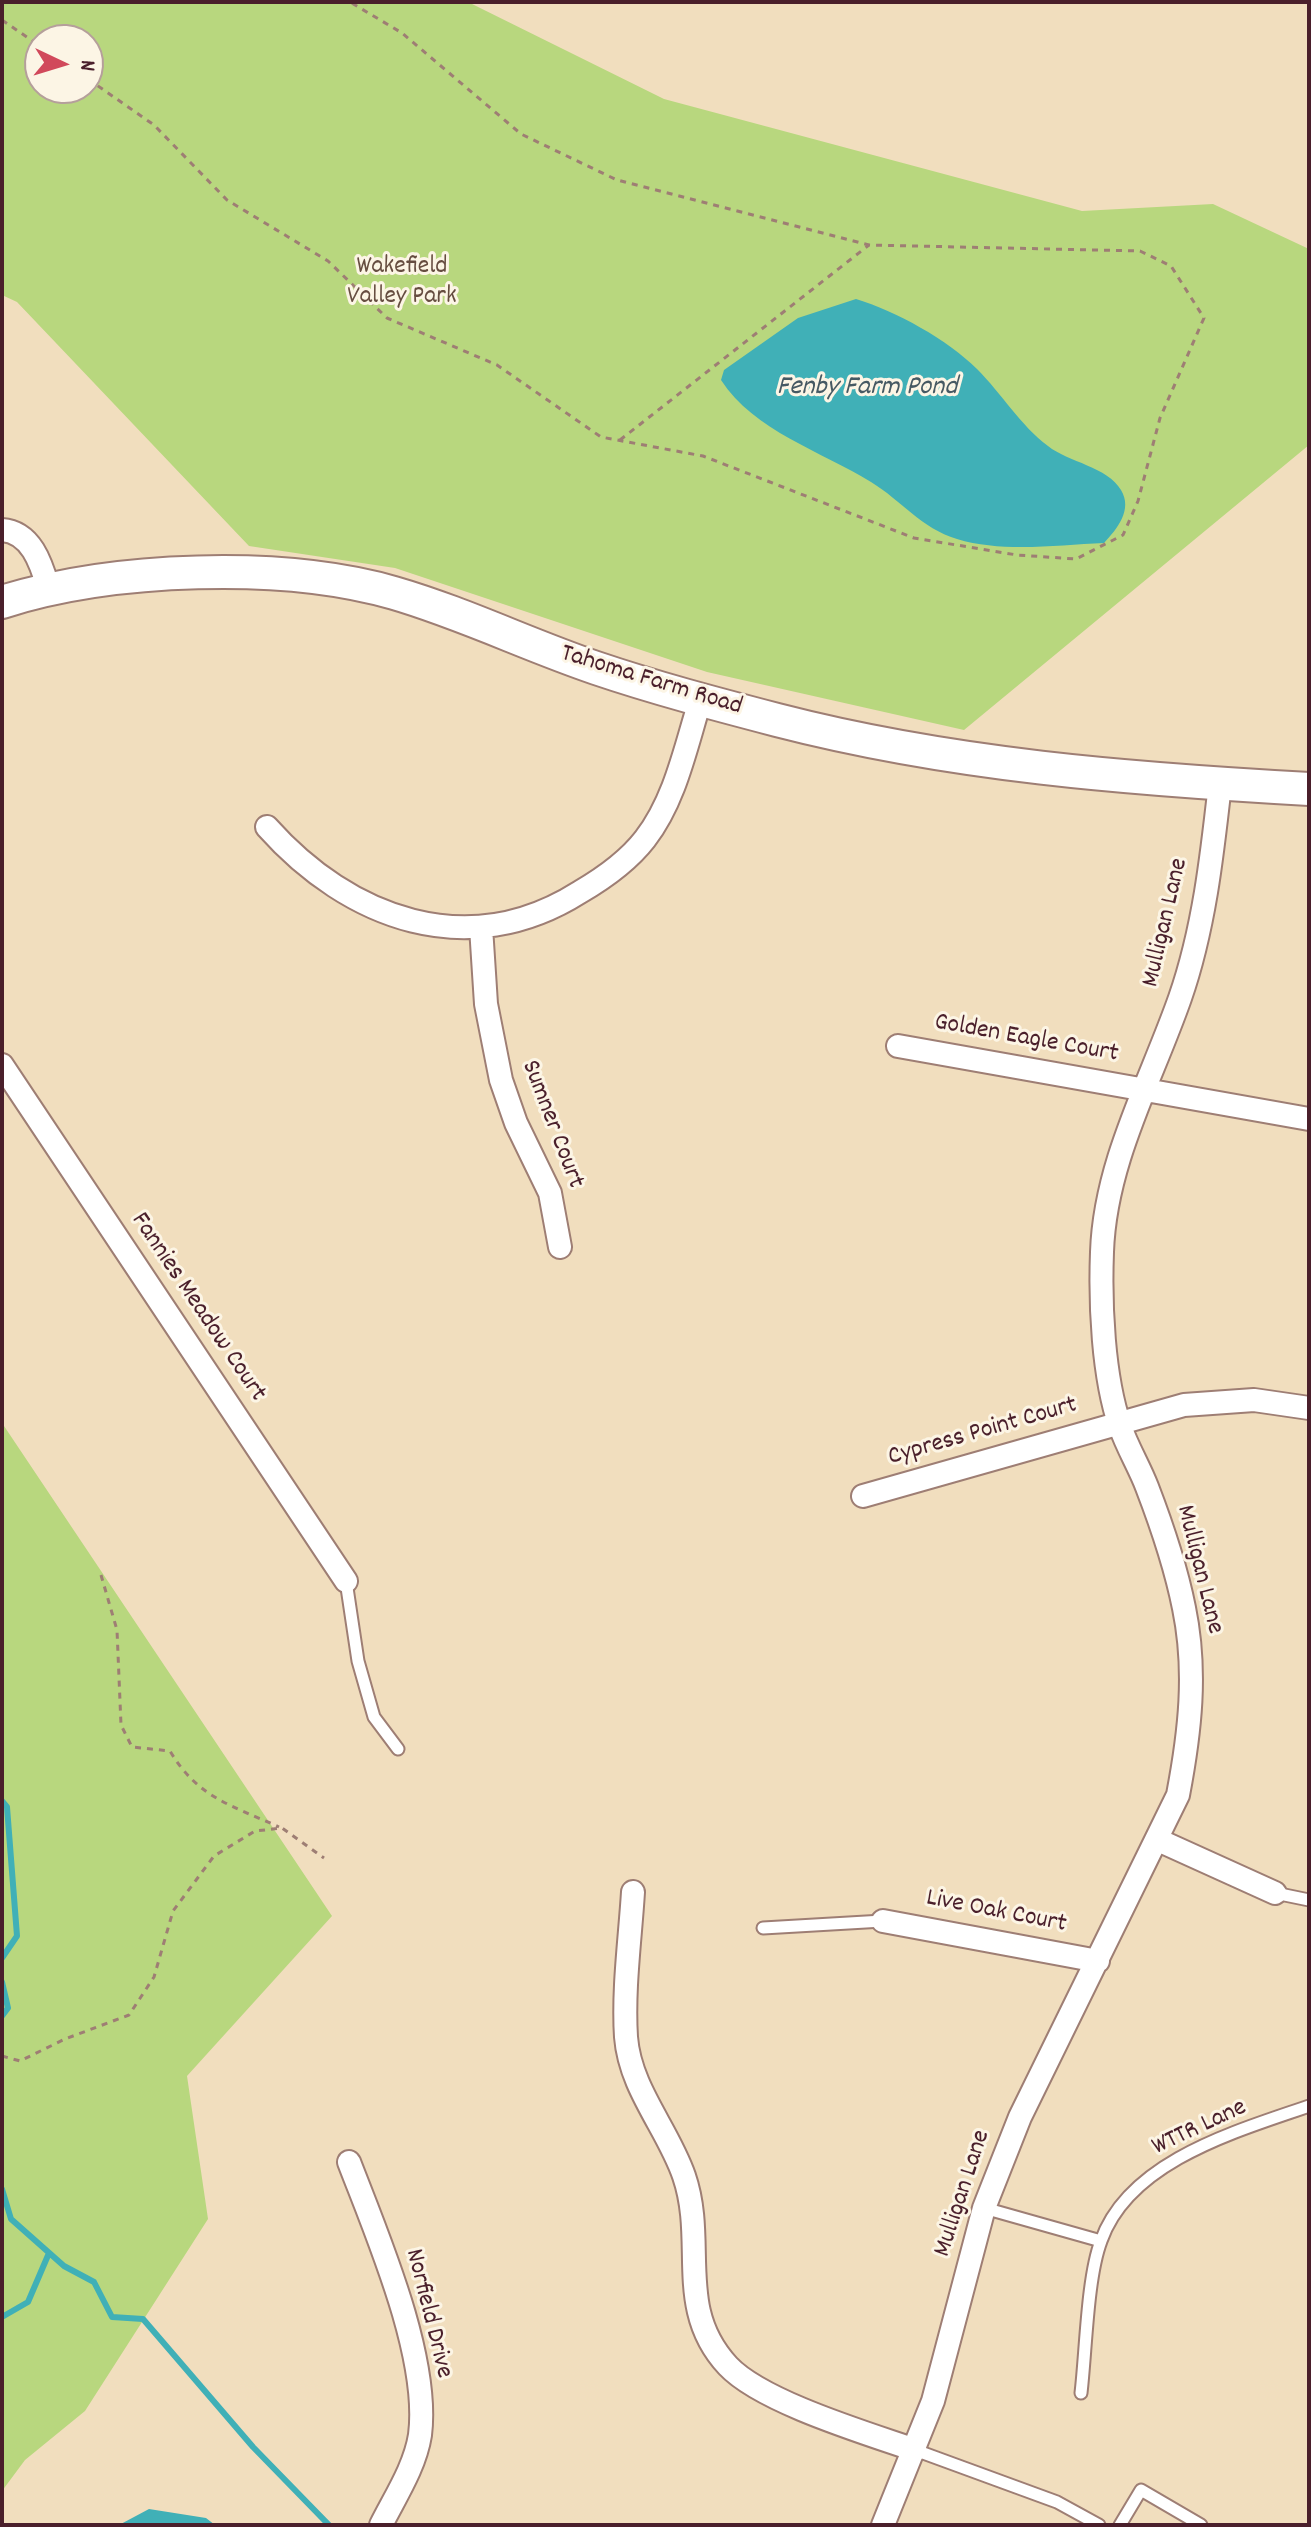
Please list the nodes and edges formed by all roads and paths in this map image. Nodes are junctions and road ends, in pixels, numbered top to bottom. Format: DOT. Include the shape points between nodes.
graph roads {
  1 [pos="350,2"];
  2 [pos="2,20"];
  3 [pos="24,35"];
  4 [pos="104,90"];
  5 [pos="869,245"];
  6 [pos="619,440"];
  7 [pos="2,530"];
  8 [pos="48,587"];
  9 [pos="2,602"];
  10 [pos="701,698"];
  11 [pos="1220,784"];
  12 [pos="1309,789"];
  13 [pos="267,827"];
  14 [pos="481,927"];
  15 [pos="898,1046"];
  16 [pos="2,1065"];
  17 [pos="1145,1088"];
  18 [pos="1309,1119"];
  19 [pos="560,1247"];
  20 [pos="1309,1408"];
  21 [pos="1119,1424"];
  22 [pos="863,1496"];
  23 [pos="101,1575"];
  24 [pos="346,1581"];
  25 [pos="398,1749"];
  26 [pos="282,1828"];
  27 [pos="1158,1840"];
  28 [pos="324,1858"];
  29 [pos="633,1892"];
  30 [pos="1275,1893"];
  31 [pos="1309,1900"];
  32 [pos="883,1921"];
  33 [pos="763,1928"];
  34 [pos="1098,1961"];
  35 [pos="5,2056"];
  36 [pos="1309,2106"];
  37 [pos="349,2162"];
  38 [pos="984,2208"];
  39 [pos="1101,2241"];
  40 [pos="1081,2393"];
  41 [pos="915,2450"];
  42 [pos="381,2525"];
  43 [pos="883,2525"];
  44 [pos="1099,2525"];
  45 [pos="1120,2525"];
  46 [pos="1201,2525"];
  1 -- 5 [label="path" via="402,33 521,134 617,180"];
  2 -- 3 [label="path"];
  4 -- 6 [label="path" via="154,125 227,200 328,261 387,318 497,365 601,437"];
  5 -- 6 [label="path"];
  5 -- 6 [label="path" via="1140,251 1171,266 1204,318 1160,418 1138,501 1123,535 1076,559 914,538 703,456"];
  7 -- 8 [label="street" via="35,551"];
  8 -- 9 [label="street, Tahoma Farm Road"];
  8 -- 10 [label="street, Tahoma Farm Road" via="183,573 319,578 393,593 595,667"];
  10 -- 11 [label="street, Tahoma Farm Road" via="778,721 981,761"];
  10 -- 14 [label="street" via="660,816 625,860 550,909"];
  11 -- 12 [label="street, Tahoma Farm Road"];
  11 -- 17 [label="street, Mulligan Lane" via="1195,944"];
  13 -- 14 [label="street" via="295,859 371,908 423,924"];
  14 -- 19 [label="street, Sumner Court" via="486,1004 501,1080 550,1193"];
  15 -- 17 [label="street, Golden Eagle Court"];
  16 -- 24 [label="street, Fannies Meadow Court"];
  17 -- 18 [label="street, Golden Eagle Court"];
  17 -- 21 [label="street, Mulligan Lane" via="1115,1173 1102,1249 1104,1331"];
  20 -- 21 [label="street, Cypress Point Court" via="1219,1400"];
  21 -- 22 [label="street, Cypress Point Court"];
  21 -- 27 [label="street, Mulligan Lane" via="1175,1573 1192,1673 1178,1795"];
  23 -- 26 [label="path" via="117,1630 121,1725 132,1747 170,1751 186,1777 212,1796"];
  24 -- 25 [label="lane" via="358,1661 374,1717"];
  26 -- 28 [label="path"];
  26 -- 35 [label="path" via="255,1831 214,1856 173,1911 154,1977 129,2015 20,2061"];
  27 -- 30 [label="street"];
  27 -- 34 [label="street, Mulligan Lane"];
  29 -- 41 [label="street" via="629,2055 690,2196 693,2279 707,2337 731,2368 767,2393"];
  30 -- 31 [label="lane"];
  32 -- 33 [label="lane"];
  32 -- 34 [label="street, Live Oak Court"];
  34 -- 38 [label="street, Mulligan Lane" via="1020,2117"];
  36 -- 39 [label="lane, WTTR Lane" via="1168,2163 1138,2188"];
  37 -- 42 [label="street, Norfield Drive" via="391,2273 418,2377 416,2452"];
  38 -- 39 [label="lane"];
  38 -- 41 [label="street, Mulligan Lane"];
  39 -- 40 [label="lane, WTTR Lane"];
  41 -- 43 [label="street, Mulligan Lane"];
  41 -- 44 [label="lane" via="1057,2502"];
  45 -- 46 [label="lane" via="1141,2490"];
}
